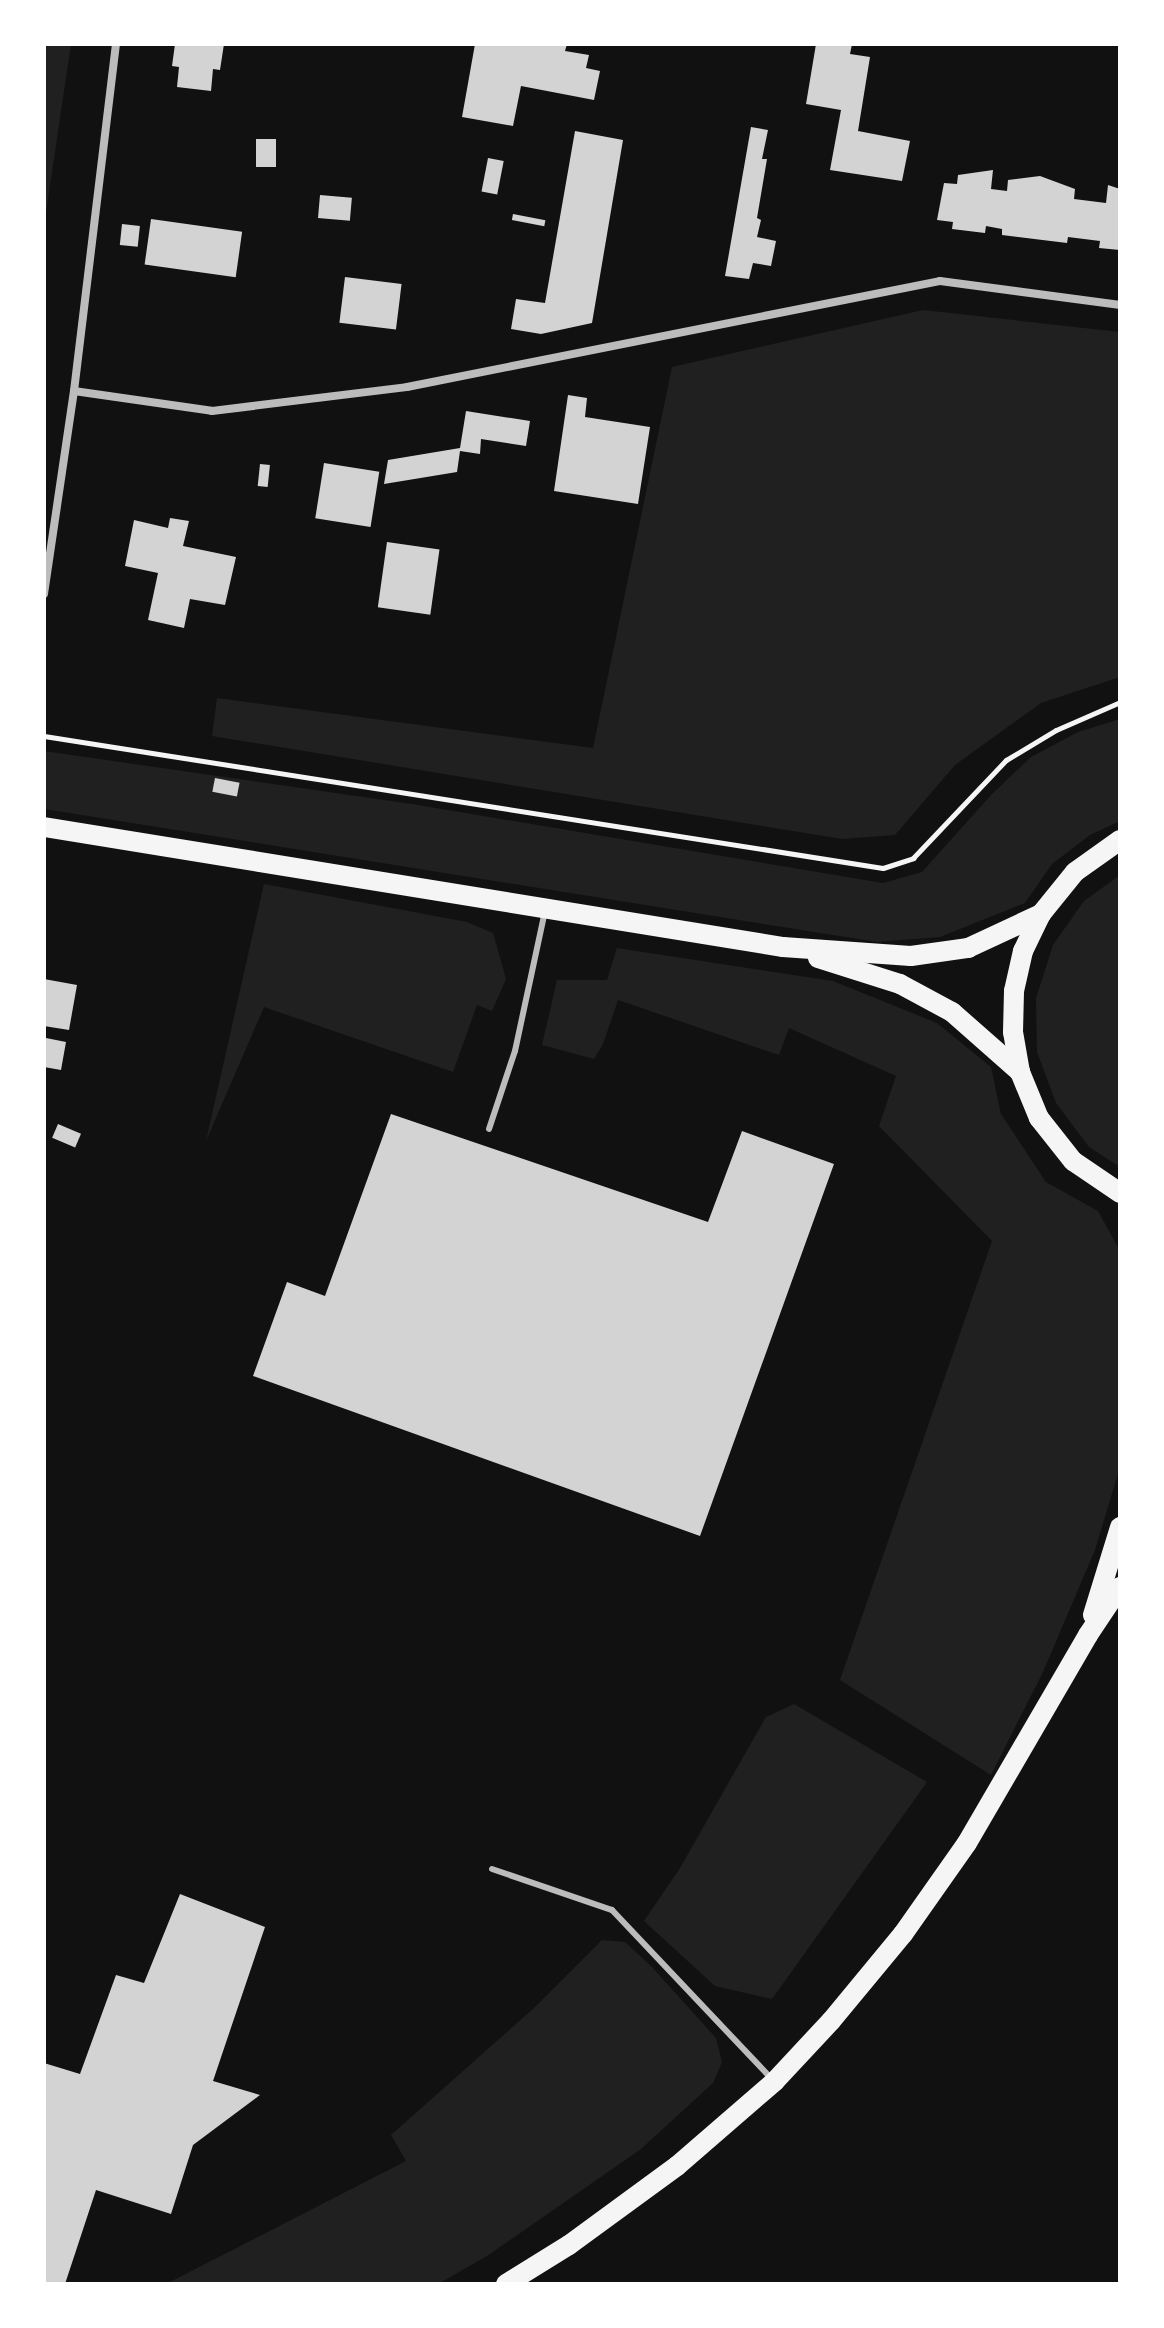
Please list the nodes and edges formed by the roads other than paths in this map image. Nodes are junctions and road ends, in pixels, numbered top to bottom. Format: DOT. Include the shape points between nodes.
graph roads {
  1 [pos="116,44"];
  2 [pos="1120,305"];
  3 [pos="74,391"];
  4 [pos="44,594"];
  5 [pos="44,827"];
  6 [pos="1120,840"];
  7 [pos="546,907"];
  8 [pos="1041,914"];
  9 [pos="783,947"];
  10 [pos="1020,1072"];
  11 [pos="489,1129"];
  12 [pos="1117,1196"];
  13 [pos="1120,1527"];
  14 [pos="1120,1587"];
  15 [pos="1088,1635"];
  16 [pos="492,1869"];
  17 [pos="775,2081"];
  18 [pos="506,2284"];
  1 -- 3 [label="street"];
  2 -- 3 [label="street" via="940,281 407,387 212,411"];
  3 -- 4 [label="street"];
  5 -- 7 [label="main road"];
  6 -- 8 [label="main road" via="1075,872"];
  7 -- 9 [label="main road"];
  7 -- 11 [label="lane" via="515,1051"];
  8 -- 9 [label="main road" via="968,948 911,956"];
  8 -- 10 [label="main road" via="1023,951 1014,991 1013,1032"];
  9 -- 10 [label="main road" via="900,984 952,1012"];
  10 -- 12 [label="main road" via="1039,1118 1064,1150"];
  13 -- 15 [label="main road"];
  14 -- 15 [label="main road"];
  15 -- 17 [label="main road" via="958,1856 903,1934"];
  16 -- 17 [label="lane" via="612,1910"];
  17 -- 18 [label="main road" via="677,2166"];
}
